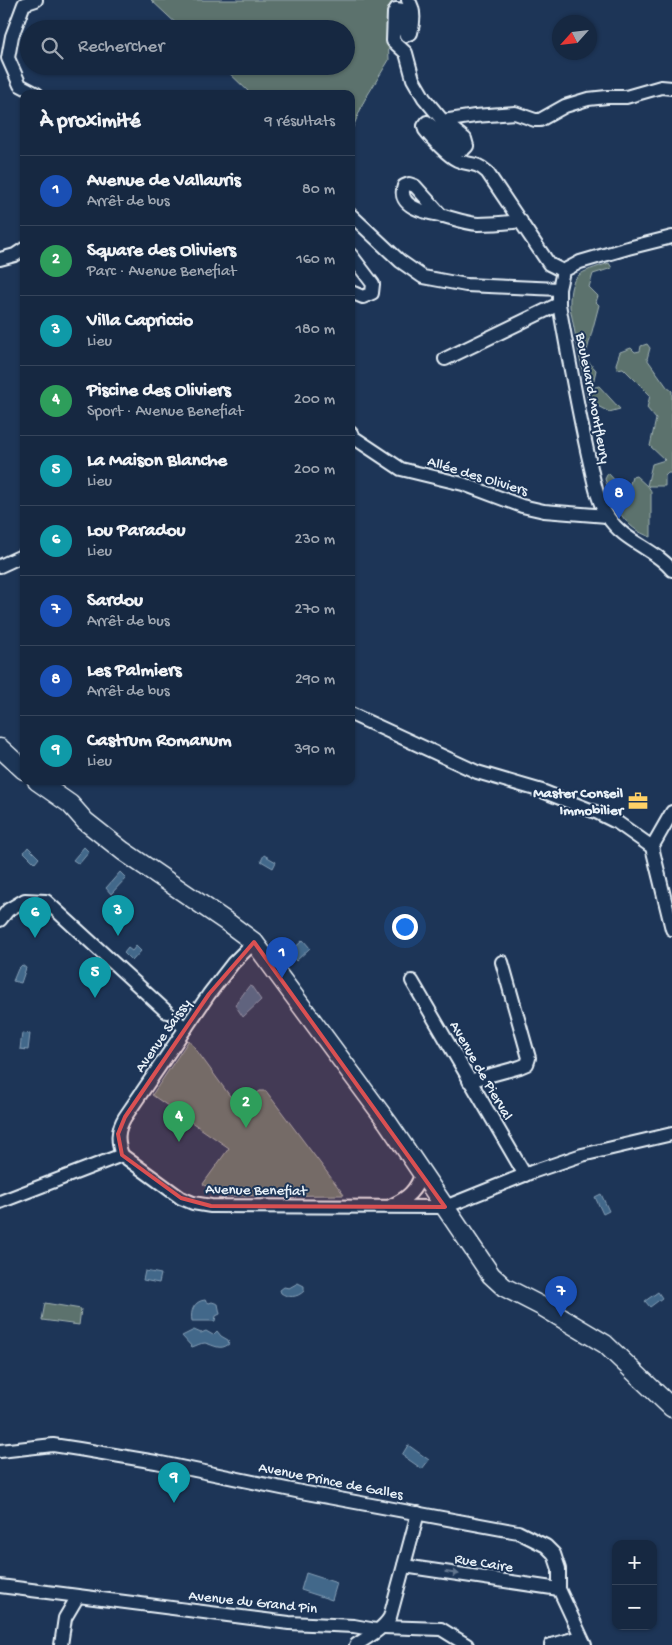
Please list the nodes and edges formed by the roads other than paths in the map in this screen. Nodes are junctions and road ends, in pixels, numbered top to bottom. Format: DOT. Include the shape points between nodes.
graph roads {
  1 [pos="36,0"];
  2 [pos="408,0"];
  3 [pos="672,88"];
  4 [pos="29,90"];
  5 [pos="443,121"];
  6 [pos="442,216"];
  7 [pos="355,219"];
  8 [pos="520,221"];
  9 [pos="672,236"];
  10 [pos="20,252"];
  11 [pos="0,259"];
  12 [pos="355,260"];
  13 [pos="563,271"];
  14 [pos="559,289"];
  15 [pos="355,294"];
  16 [pos="559,304"];
  17 [pos="445,360"];
  18 [pos="355,437"];
  19 [pos="607,516"];
  20 [pos="20,557"];
  21 [pos="0,566"];
  22 [pos="672,570"];
  23 [pos="355,716"];
  24 [pos="0,748"];
  25 [pos="20,766"];
  26 [pos="43,785"];
  27 [pos="672,812"];
  28 [pos="652,847"];
  29 [pos="0,920"];
  30 [pos="672,929"];
  31 [pos="254,942"];
  32 [pos="502,962"];
  33 [pos="412,981"];
  34 [pos="186,1028"];
  35 [pos="469,1082"];
  36 [pos="672,1134"];
  37 [pos="122,1155"];
  38 [pos="422,1173"];
  39 [pos="525,1175"];
  40 [pos="0,1202"];
  41 [pos="387,1207"];
  42 [pos="445,1207"];
  43 [pos="672,1408"];
  44 [pos="0,1451"];
  45 [pos="418,1513"];
  46 [pos="404,1566"];
  47 [pos="0,1586"];
  48 [pos="559,1589"];
  49 [pos="78,1596"];
  50 [pos="379,1628"];
  51 [pos="582,1641"];
  52 [pos="61,1645"];
  53 [pos="356,1645"];
  54 [pos="467,1645"];
  55 [pos="551,1645"];
  1 -- 4 [label="street" via="24,4 8,58 20,85"];
  2 -- 5 [label="street" via="413,11 411,33 406,35 404,32 403,10 396,9 393,41 406,53 417,89"];
  3 -- 5 [label="street" via="626,97 588,99 565,106 540,120 515,113"];
  5 -- 8 [label="street" via="465,139 466,147 462,150 456,147 430,123 425,123 425,130 456,160 474,163 487,172"];
  6 -- 8 [label="street" via="476,224"];
  7 -- 14 [label="street" via="423,278 466,285"];
  8 -- 13 [label="street" via="549,264"];
  9 -- 13 [label="street" via="580,262"];
  10 -- 11 [label="street"];
  12 -- 15 [label="street" via="373,284 372,293 363,297"];
  13 -- 14 [label="street, Boulevard Montfleury"];
  14 -- 16 [label="street, Boulevard Montfleury"];
  16 -- 17 [label="street"];
  16 -- 19 [label="street, Boulevard Montfleury" via="582,426 597,491"];
  18 -- 19 [label="street, Allée des Oliviers" via="401,469 463,484 522,506"];
  19 -- 22 [label="street, Boulevard Montfleury" via="624,536 659,556"];
  20 -- 21 [label="street"];
  23 -- 28 [label="street" via="477,772 542,791 598,813"];
  24 -- 25 [label="main road"];
  26 -- 31 [label="main road" via="70,804 85,821 122,851"];
  27 -- 28 [label="street"];
  28 -- 30 [label="street"];
  29 -- 34 [label="street" via="8,910 25,900 46,902"];
  31 -- 34 [label="street, Avenue Saissy" via="233,963"];
  31 -- 38 [label="main road"];
  32 -- 35 [label="street" via="529,1058 527,1064 520,1068"];
  33 -- 35 [label="street, Avenue de Pierval"];
  34 -- 37 [label="street, Avenue Saissy" via="120,1124 118,1142"];
  35 -- 39 [label="street, Avenue de Pierval"];
  36 -- 39 [label="street" via="582,1155"];
  37 -- 40 [label="street"];
  37 -- 41 [label="street, Avenue Benefiat" via="181,1198 193,1203 211,1206"];
  38 -- 41 [label="street" via="412,1194"];
  38 -- 42 [label="main road"];
  39 -- 42 [label="street"];
  41 -- 42 [label="street, Avenue Benefiat"];
  42 -- 43 [label="main road" via="497,1281 605,1344"];
  44 -- 45 [label="street, Avenue Prince de Galles" via="53,1445"];
  45 -- 46 [label="street"];
  45 -- 48 [label="street, Avenue Prince de Galles" via="518,1532 534,1539 554,1554"];
  46 -- 48 [label="street, Rue Caire, one-way"];
  46 -- 50 [label="street" via="390,1617"];
  47 -- 49 [label="street, Avenue du Grand Pin"];
  48 -- 51 [label="street, Avenue Prince de Galles"];
  49 -- 50 [label="street, Avenue du Grand Pin" via="290,1623"];
  49 -- 52 [label="street" via="65,1618"];
  50 -- 53 [label="street"];
  50 -- 54 [label="street, Avenue du Grand Pin" via="441,1629"];
  51 -- 55 [label="street"];
}
